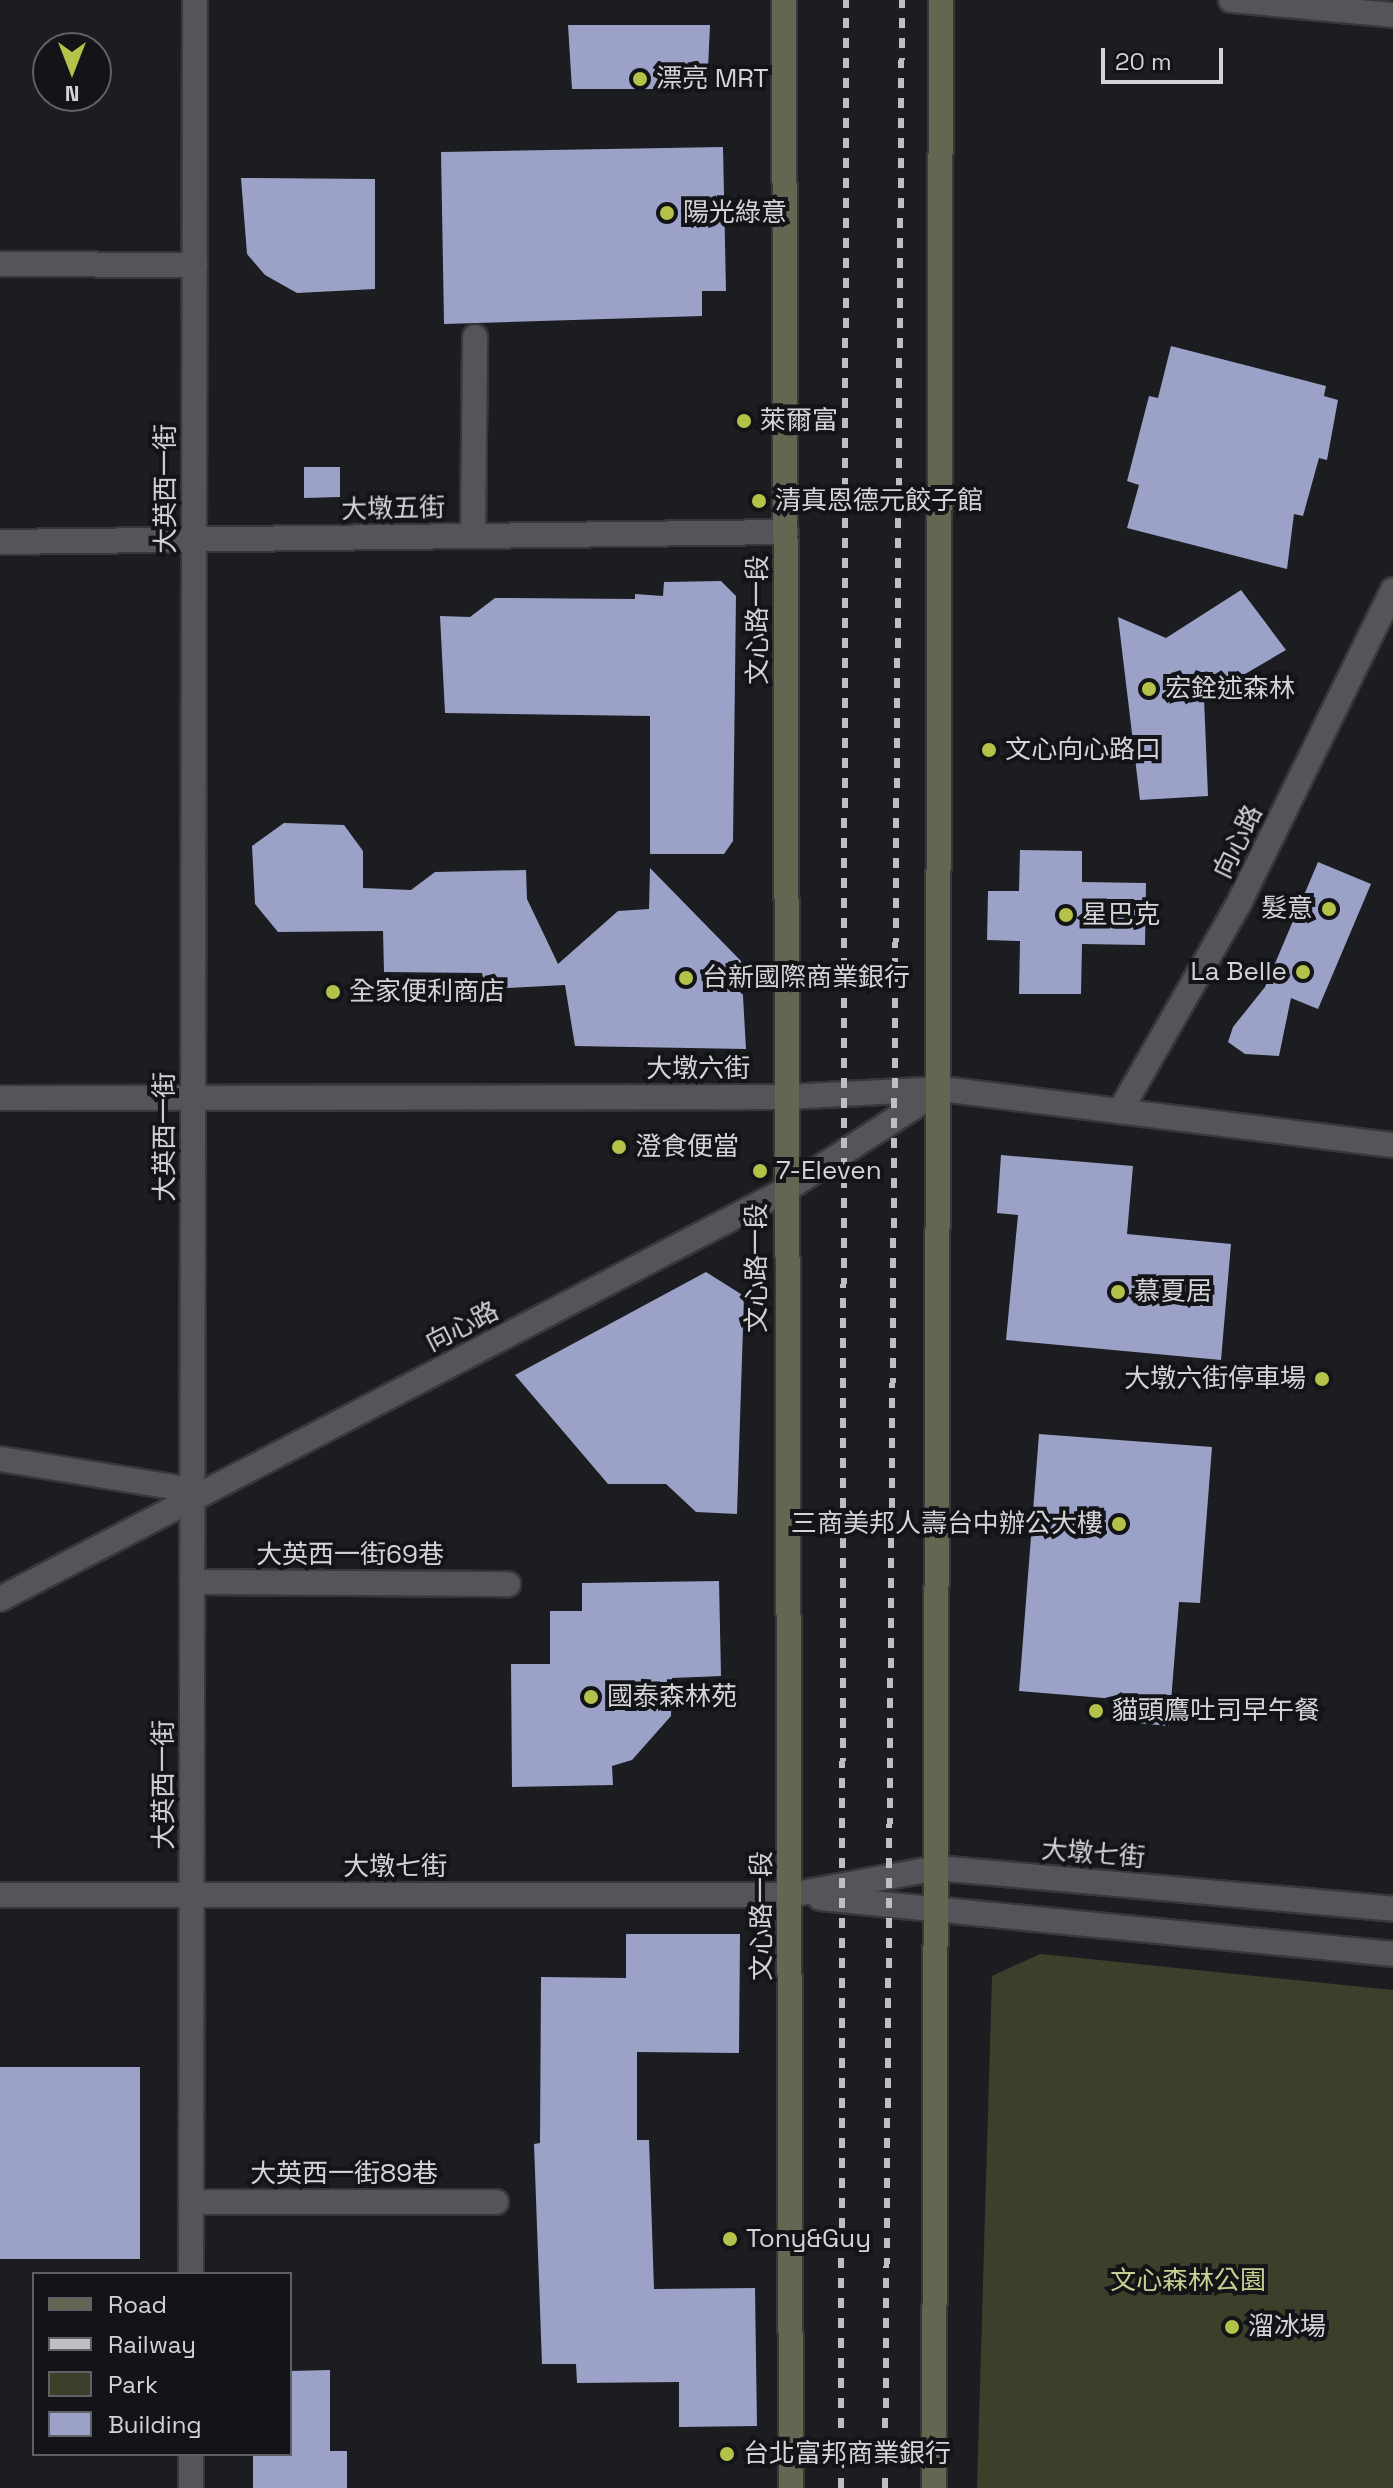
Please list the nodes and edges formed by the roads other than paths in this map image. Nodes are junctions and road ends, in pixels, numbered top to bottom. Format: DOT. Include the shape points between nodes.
graph roads {
  1 [pos="195,0"];
  2 [pos="784,0"];
  3 [pos="941,0"];
  4 [pos="1231,0"];
  5 [pos="1393,15"];
  6 [pos="0,264"];
  7 [pos="195,265"];
  8 [pos="475,337"];
  9 [pos="786,532"];
  10 [pos="473,536"];
  11 [pos="194,540"];
  12 [pos="0,542"];
  13 [pos="1393,590"];
  14 [pos="942,1089"];
  15 [pos="787,1097"];
  16 [pos="0,1098"];
  17 [pos="193,1098"];
  18 [pos="1120,1111"];
  19 [pos="1393,1145"];
  20 [pos="784,1191"];
  21 [pos="0,1459"];
  22 [pos="192,1494"];
  23 [pos="192,1582"];
  24 [pos="508,1584"];
  25 [pos="0,1599"];
  26 [pos="937,1868"];
  27 [pos="0,1895"];
  28 [pos="192,1895"];
  29 [pos="790,1895"];
  30 [pos="938,1909"];
  31 [pos="1393,1909"];
  32 [pos="1393,1954"];
  33 [pos="191,2202"];
  34 [pos="496,2202"];
  35 [pos="191,2272"];
  36 [pos="191,2456"];
  37 [pos="191,2488"];
  38 [pos="791,2488"];
  39 [pos="934,2488"];
  1 -- 7 [label="street, 大英西一街"];
  2 -- 9 [label="main road, 文心路一段"];
  3 -- 14 [label="main road"];
  4 -- 5 [label="street"];
  6 -- 7 [label="street"];
  7 -- 11 [label="street, 大英西一街"];
  8 -- 10 [label="street"];
  9 -- 10 [label="street, 大墩五街"];
  9 -- 15 [label="main road, 文心路一段"];
  10 -- 11 [label="street, 大墩五街"];
  11 -- 12 [label="street, 大墩五街"];
  11 -- 17 [label="street, 大英西一街"];
  13 -- 18 [label="street, 向心路" via="1238,905"];
  14 -- 15 [label="street, 大墩六街"];
  14 -- 18 [label="street, 大墩六街"];
  14 -- 20 [label="street, 向心路"];
  14 -- 26 [label="main road"];
  15 -- 17 [label="street, 大墩六街"];
  15 -- 20 [label="main road, 文心路一段"];
  16 -- 17 [label="street, 大墩六街"];
  17 -- 22 [label="street, 大英西一街"];
  18 -- 19 [label="street, 大墩六街"];
  20 -- 22 [label="street, 向心路"];
  20 -- 29 [label="main road, 文心路一段"];
  21 -- 22 [label="street"];
  22 -- 23 [label="street, 大英西一街"];
  22 -- 25 [label="street, 向心路"];
  23 -- 24 [label="street, 大英西一街69巷"];
  23 -- 28 [label="street, 大英西一街"];
  26 -- 29 [label="street, 大墩七街"];
  26 -- 30 [label="main road"];
  26 -- 31 [label="street, 大墩七街"];
  27 -- 28 [label="street, 大墩七街"];
  28 -- 29 [label="street, 大墩七街"];
  28 -- 33 [label="street, 大英西一街"];
  29 -- 30 [label="street, 大墩七街"];
  29 -- 38 [label="main road, 文心路一段"];
  30 -- 32 [label="street, 大墩七街"];
  30 -- 39 [label="main road"];
  33 -- 34 [label="street, 大英西一街89巷"];
  33 -- 35 [label="street, 大英西一街"];
  36 -- 37 [label="street"];
}
